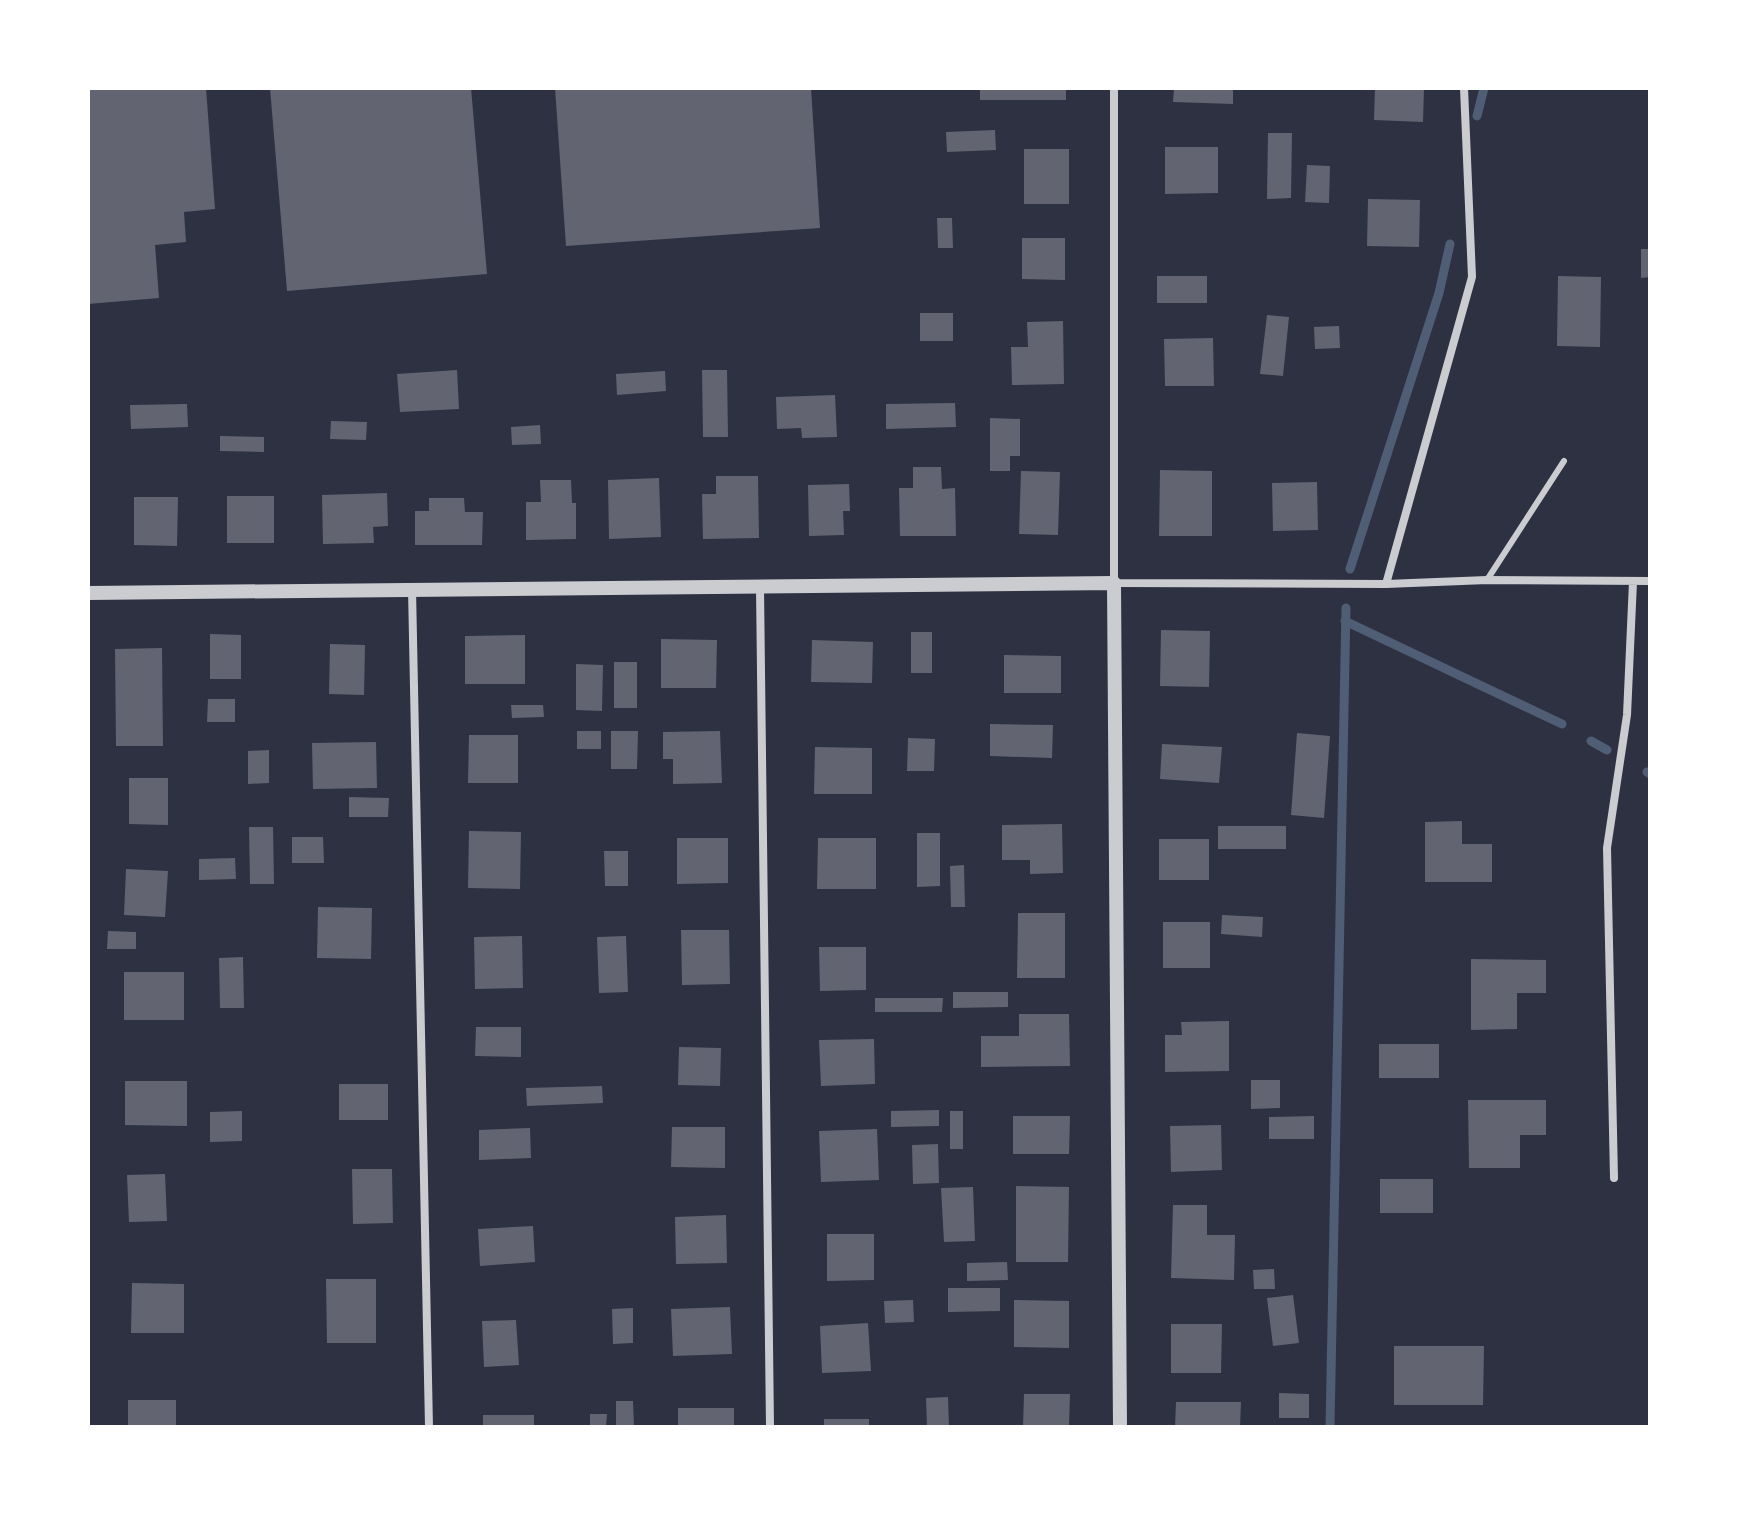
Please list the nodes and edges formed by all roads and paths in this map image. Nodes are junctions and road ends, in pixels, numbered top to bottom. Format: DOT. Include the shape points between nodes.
graph roads {
  1 [pos="1114,88"];
  2 [pos="1464,88"];
  3 [pos="1564,461"];
  4 [pos="1487,580"];
  5 [pos="1650,581"];
  6 [pos="1633,582"];
  7 [pos="1114,583"];
  8 [pos="1386,584"];
  9 [pos="760,587"];
  10 [pos="412,589"];
  11 [pos="88,593"];
  12 [pos="1614,1178"];
  13 [pos="429,1427"];
  14 [pos="770,1427"];
  15 [pos="1120,1427"];
  1 -- 7 [label="street"];
  2 -- 8 [label="street" via="1472,277"];
  3 -- 4 [label="lane"];
  4 -- 6 [label="street"];
  4 -- 8 [label="street"];
  5 -- 6 [label="street"];
  6 -- 12 [label="street" via="1627,715 1607,848"];
  7 -- 8 [label="street"];
  7 -- 9 [label="street"];
  7 -- 15 [label="street"];
  9 -- 10 [label="street"];
  9 -- 14 [label="street"];
  10 -- 11 [label="street"];
  10 -- 13 [label="street"];
}
